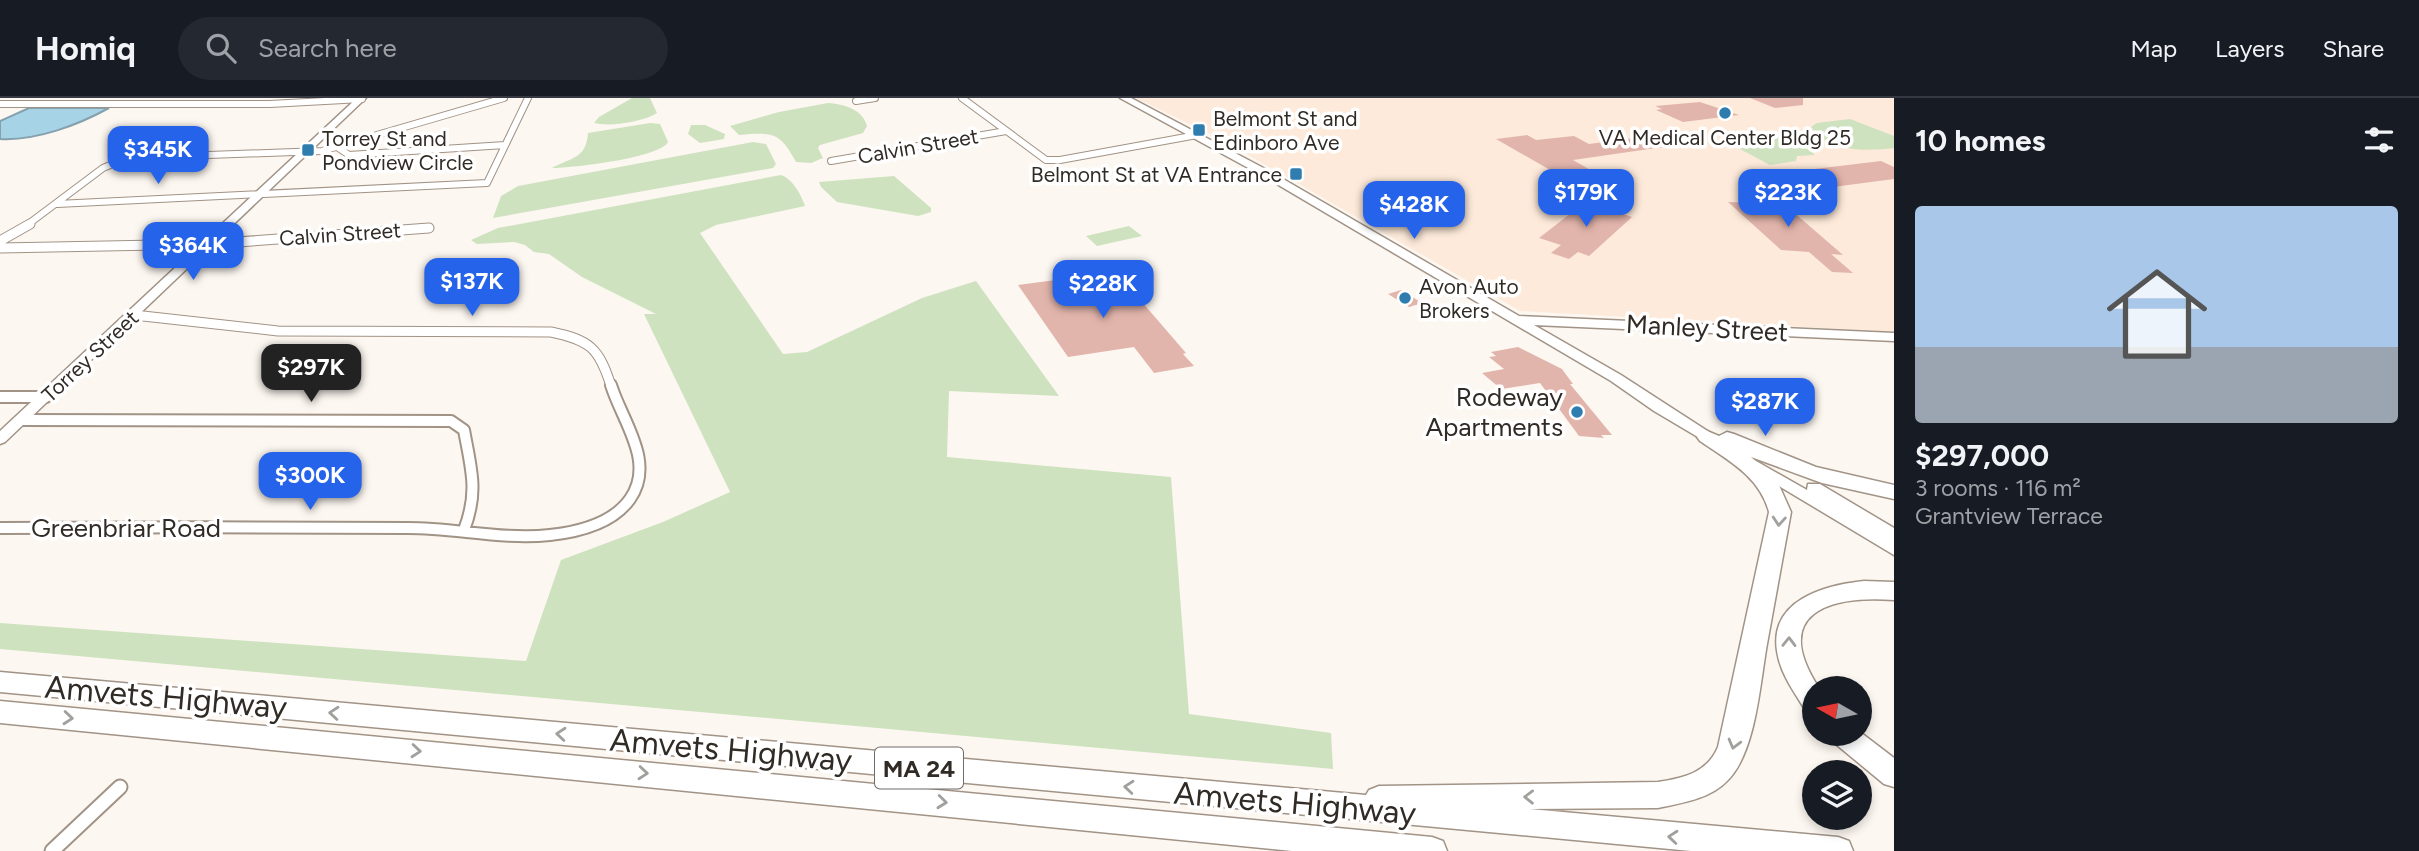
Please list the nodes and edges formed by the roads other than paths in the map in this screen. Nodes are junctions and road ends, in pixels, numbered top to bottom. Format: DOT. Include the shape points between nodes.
graph roads {
  1 [pos="29,98"];
  2 [pos="362,98"];
  3 [pos="504,98"];
  4 [pos="527,98"];
  5 [pos="875,98"];
  6 [pos="962,98"];
  7 [pos="1124,98"];
  8 [pos="856,101"];
  9 [pos="0,104"];
  10 [pos="17,104"];
  11 [pos="1006,131"];
  12 [pos="1197,135"];
  13 [pos="505,145"];
  14 [pos="337,147"];
  15 [pos="305,152"];
  16 [pos="831,161"];
  17 [pos="261,196"];
  18 [pos="57,204"];
  19 [pos="429,228"];
  20 [pos="0,241"];
  21 [pos="210,244"];
  22 [pos="0,248"];
  23 [pos="134,315"];
  24 [pos="1519,320"];
  25 [pos="1894,337"];
  26 [pos="0,397"];
  27 [pos="46,397"];
  28 [pos="22,420"];
  29 [pos="1717,437"];
  30 [pos="0,439"];
  31 [pos="1894,492"];
  32 [pos="0,528"];
  33 [pos="464,530"];
  34 [pos="1894,535"];
  35 [pos="1894,549"];
  36 [pos="1894,591"];
  37 [pos="1802,681"];
  38 [pos="0,682"];
  39 [pos="0,712"];
  40 [pos="1858,746"];
  41 [pos="1894,775"];
  42 [pos="120,787"];
  43 [pos="1288,802"];
  44 [pos="1296,838"];
  45 [pos="52,851"];
  46 [pos="1367,851"];
  47 [pos="1432,851"];
  48 [pos="1838,851"];
  1 -- 10 [label="street"];
  2 -- 10 [label="street" via="270,104"];
  2 -- 15 [label="main road, Torrey Street"];
  3 -- 14 [label="street"];
  4 -- 13 [label="street"];
  5 -- 8 [label="street"];
  6 -- 11 [label="street"];
  7 -- 12 [label="main road"];
  9 -- 10 [label="street"];
  11 -- 12 [label="street" via="1046,160"];
  11 -- 16 [label="street, Calvin Street"];
  12 -- 24 [label="main road"];
  13 -- 14 [label="street" via="349,155"];
  13 -- 17 [label="street" via="487,183"];
  14 -- 15 [label="street"];
  15 -- 17 [label="main road, Torrey Street"];
  15 -- 18 [label="street" via="127,158 103,168"];
  17 -- 18 [label="street"];
  17 -- 21 [label="main road, Torrey Street"];
  18 -- 20 [label="street"];
  19 -- 21 [label="street, Calvin Street"];
  21 -- 22 [label="street, Calvin Street"];
  21 -- 23 [label="main road, Torrey Street"];
  23 -- 27 [label="main road, Torrey Street"];
  23 -- 33 [label="street, Greenbriar Road" via="278,331 551,331 581,339 601,355 642,465 640,481 624,506 597,523 560,534"];
  24 -- 25 [label="main road, Manley Street"];
  24 -- 29 [label="main road"];
  26 -- 27 [label="street"];
  27 -- 28 [label="main road, Torrey Street"];
  28 -- 30 [label="main road, Torrey Street"];
  28 -- 33 [label="street" via="451,421 464,430 476,485"];
  29 -- 31 [label="highway" via="1795,469"];
  29 -- 34 [label="main road"];
  29 -- 35 [label="main road"];
  29 -- 43 [label="highway, one-way" via="1763,479 1780,512 1732,754 1719,772 1700,785 1658,794"];
  32 -- 33 [label="street, Greenbriar Road"];
  37 -- 36 [label="highway, one-way" via="1787,648 1794,619 1832,593"];
  43 -- 38 [label="highway, Amvets Highway / MA 24, one-way"];
  39 -- 44 [label="highway, Amvets Highway / MA 24, one-way"];
  40 -- 41 [label="highway"];
  42 -- 45 [label="street"];
  48 -- 43 [label="highway, Amvets Highway / MA 24, one-way"];
  44 -- 46 [label="highway"];
  44 -- 47 [label="highway, Amvets Highway / MA 24"];
}
